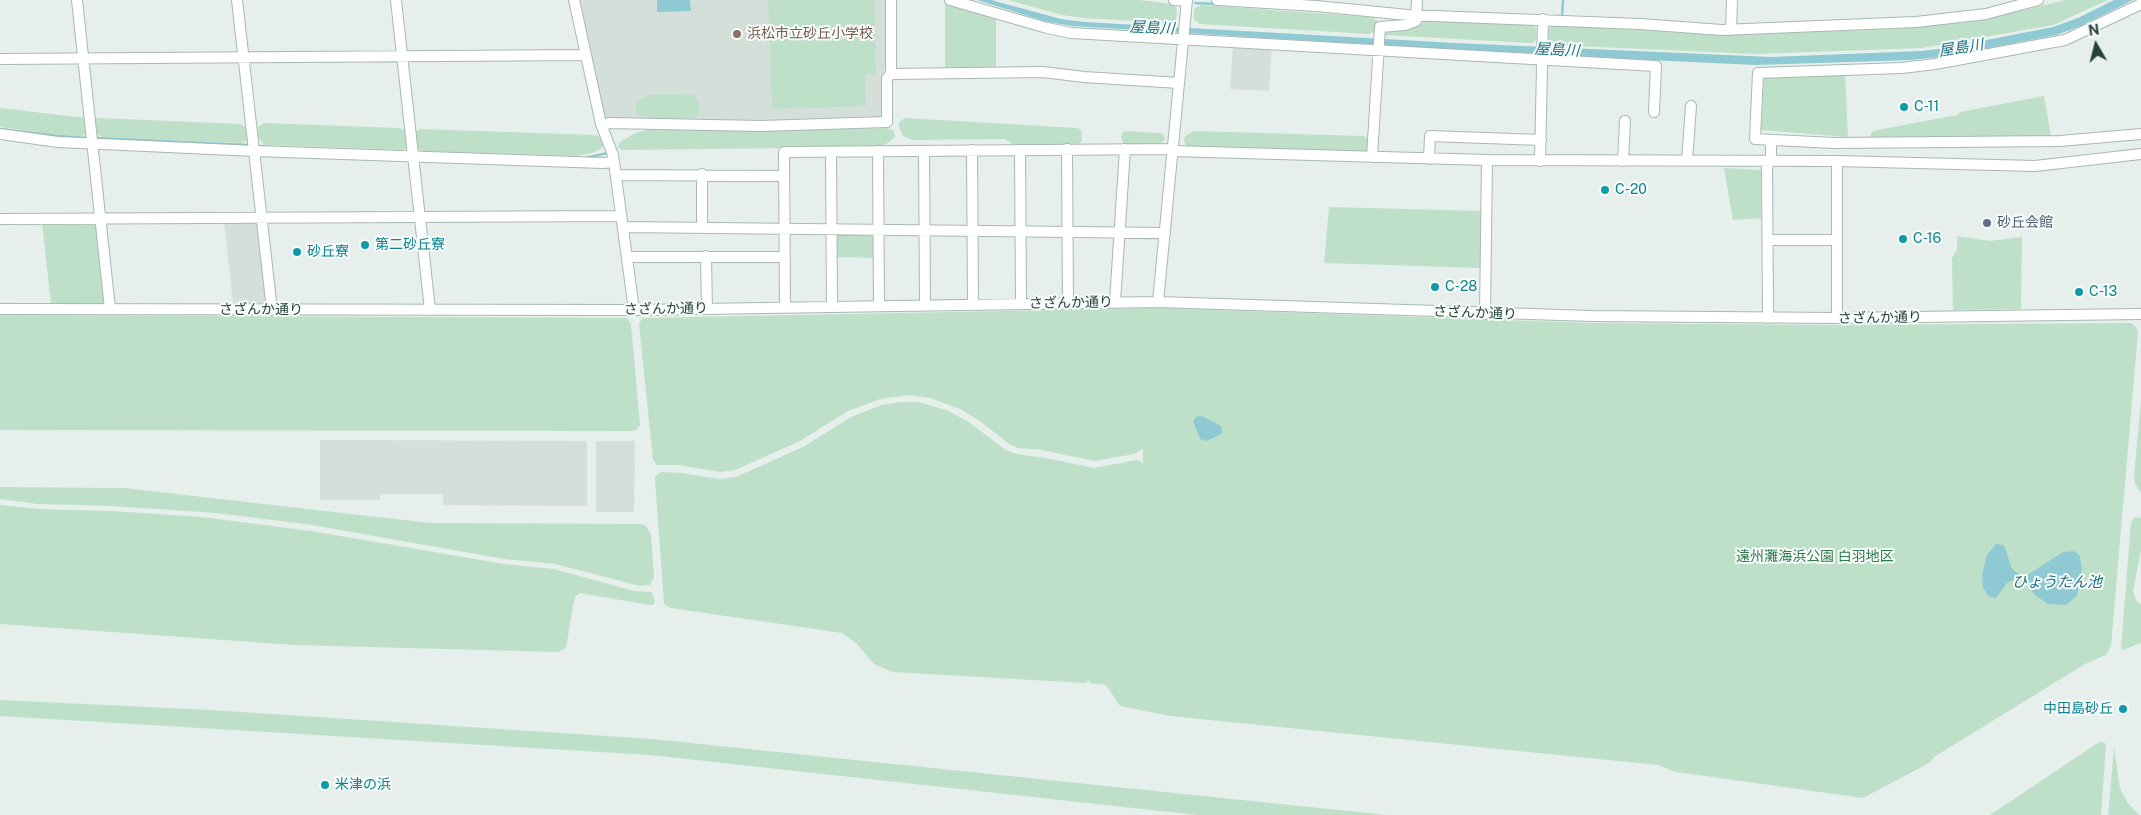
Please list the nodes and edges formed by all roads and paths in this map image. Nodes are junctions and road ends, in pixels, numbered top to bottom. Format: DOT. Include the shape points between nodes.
graph roads {
  1 [pos="77,0"];
  2 [pos="238,0"];
  3 [pos="396,0"];
  4 [pos="574,0"];
  5 [pos="891,0"];
  6 [pos="950,0"];
  7 [pos="1174,0"];
  8 [pos="1217,0"];
  9 [pos="1417,0"];
  10 [pos="1732,0"];
  11 [pos="2034,0"];
  12 [pos="1187,1"];
  13 [pos="2141,4"];
  14 [pos="1416,14"];
  15 [pos="1543,19"];
  16 [pos="1731,30"];
  17 [pos="1183,39"];
  18 [pos="1379,49"];
  19 [pos="586,55"];
  20 [pos="402,57"];
  21 [pos="244,58"];
  22 [pos="0,59"];
  23 [pos="82,59"];
  24 [pos="1542,59"];
  25 [pos="891,74"];
  26 [pos="1179,83"];
  27 [pos="1691,106"];
  28 [pos="1654,112"];
  29 [pos="1625,121"];
  30 [pos="602,126"];
  31 [pos="0,134"];
  32 [pos="2141,134"];
  33 [pos="1540,140"];
  34 [pos="1771,140"];
  35 [pos="92,143"];
  36 [pos="1834,143"];
  37 [pos="1067,149"];
  38 [pos="1124,149"];
  39 [pos="972,150"];
  40 [pos="1020,150"];
  41 [pos="1172,150"];
  42 [pos="255,151"];
  43 [pos="878,151"];
  44 [pos="924,151"];
  45 [pos="831,152"];
  46 [pos="2141,154"];
  47 [pos="414,157"];
  48 [pos="1372,157"];
  49 [pos="1429,159"];
  50 [pos="1488,160"];
  51 [pos="1540,161"];
  52 [pos="1623,161"];
  53 [pos="1688,161"];
  54 [pos="1835,161"];
  55 [pos="614,162"];
  56 [pos="1769,162"];
  57 [pos="702,174"];
  58 [pos="616,175"];
  59 [pos="784,176"];
  60 [pos="622,216"];
  61 [pos="262,218"];
  62 [pos="420,218"];
  63 [pos="0,219"];
  64 [pos="100,219"];
  65 [pos="623,227"];
  66 [pos="702,227"];
  67 [pos="784,228"];
  68 [pos="832,228"];
  69 [pos="878,229"];
  70 [pos="925,230"];
  71 [pos="972,230"];
  72 [pos="1021,231"];
  73 [pos="1067,231"];
  74 [pos="1119,232"];
  75 [pos="1165,233"];
  76 [pos="1768,240"];
  77 [pos="1837,240"];
  78 [pos="706,256"];
  79 [pos="627,257"];
  80 [pos="784,257"];
  81 [pos="1115,302"];
  82 [pos="1158,302"];
  83 [pos="1068,303"];
  84 [pos="973,304"];
  85 [pos="1021,304"];
  86 [pos="925,305"];
  87 [pos="879,306"];
  88 [pos="832,307"];
  89 [pos="785,308"];
  90 [pos="0,309"];
  91 [pos="110,309"];
  92 [pos="706,309"];
  93 [pos="272,310"];
  94 [pos="430,310"];
  95 [pos="634,310"];
  96 [pos="1485,314"];
  97 [pos="2141,314"];
  98 [pos="1768,318"];
  99 [pos="1837,318"];
  1 -- 23 [label="street"];
  2 -- 21 [label="street"];
  3 -- 20 [label="street"];
  4 -- 19 [label="street"];
  5 -- 25 [label="street"];
  6 -- 17 [label="street" via="1059,31"];
  7 -- 12 [label="street"];
  8 -- 14 [label="street"];
  9 -- 14 [label="street"];
  10 -- 16 [label="street"];
  11 -- 16 [label="street" via="1986,14 1916,22"];
  12 -- 17 [label="street"];
  13 -- 34 [label="street" via="2065,40 1930,65 1758,73 1755,139"];
  14 -- 15 [label="street"];
  14 -- 18 [label="street" via="1416,21 1405,25 1380,27"];
  15 -- 16 [label="street"];
  15 -- 24 [label="street"];
  17 -- 18 [label="street"];
  17 -- 26 [label="street"];
  18 -- 24 [label="street"];
  18 -- 48 [label="street"];
  19 -- 20 [label="street"];
  19 -- 30 [label="street"];
  20 -- 21 [label="street"];
  20 -- 47 [label="street"];
  21 -- 23 [label="street"];
  21 -- 42 [label="street"];
  22 -- 23 [label="street"];
  23 -- 35 [label="street"];
  24 -- 28 [label="street" via="1656,66"];
  24 -- 33 [label="street"];
  25 -- 26 [label="street" via="1042,72 1084,78"];
  25 -- 30 [label="street" via="887,78 887,122 761,126 609,123"];
  26 -- 41 [label="street"];
  27 -- 53 [label="street"];
  29 -- 52 [label="street"];
  30 -- 55 [label="street"];
  31 -- 35 [label="street"];
  32 -- 36 [label="street" via="2060,141"];
  33 -- 49 [label="street" via="1430,136"];
  33 -- 51 [label="street"];
  34 -- 36 [label="street"];
  34 -- 56 [label="street"];
  35 -- 42 [label="street"];
  35 -- 64 [label="street"];
  36 -- 54 [label="street"];
  37 -- 38 [label="street"];
  37 -- 40 [label="street"];
  37 -- 73 [label="street"];
  38 -- 41 [label="street"];
  38 -- 74 [label="street"];
  39 -- 40 [label="street"];
  39 -- 44 [label="street"];
  39 -- 71 [label="street"];
  40 -- 72 [label="street"];
  41 -- 48 [label="street"];
  41 -- 75 [label="street"];
  42 -- 47 [label="street"];
  42 -- 61 [label="street"];
  43 -- 44 [label="street"];
  43 -- 45 [label="street"];
  43 -- 69 [label="street"];
  44 -- 70 [label="street"];
  45 -- 59 [label="street" via="784,152"];
  45 -- 68 [label="street"];
  46 -- 54 [label="street" via="2035,166"];
  47 -- 55 [label="street"];
  47 -- 62 [label="street"];
  48 -- 49 [label="street"];
  49 -- 50 [label="street"];
  50 -- 51 [label="street"];
  50 -- 96 [label="street"];
  51 -- 52 [label="street"];
  52 -- 53 [label="street"];
  53 -- 56 [label="street"];
  54 -- 56 [label="street"];
  54 -- 77 [label="street"];
  55 -- 58 [label="street"];
  56 -- 76 [label="street"];
  57 -- 58 [label="street"];
  57 -- 59 [label="street"];
  57 -- 66 [label="street"];
  58 -- 60 [label="street"];
  59 -- 67 [label="street"];
  60 -- 62 [label="street"];
  60 -- 65 [label="street"];
  61 -- 62 [label="street"];
  61 -- 64 [label="street"];
  61 -- 93 [label="street"];
  62 -- 94 [label="street"];
  63 -- 64 [label="street"];
  64 -- 91 [label="street"];
  65 -- 66 [label="street"];
  65 -- 79 [label="street"];
  66 -- 67 [label="street"];
  67 -- 68 [label="street"];
  67 -- 80 [label="street"];
  68 -- 69 [label="street"];
  68 -- 88 [label="street"];
  69 -- 70 [label="street"];
  69 -- 87 [label="street"];
  70 -- 71 [label="street"];
  70 -- 86 [label="street"];
  71 -- 72 [label="street"];
  71 -- 84 [label="street"];
  72 -- 73 [label="street"];
  72 -- 85 [label="street"];
  73 -- 74 [label="street"];
  73 -- 83 [label="street"];
  74 -- 75 [label="street"];
  74 -- 81 [label="street"];
  75 -- 82 [label="street"];
  76 -- 77 [label="street"];
  76 -- 98 [label="street"];
  77 -- 99 [label="street"];
  78 -- 79 [label="street"];
  78 -- 80 [label="street"];
  78 -- 92 [label="street"];
  79 -- 95 [label="street"];
  80 -- 89 [label="street"];
  81 -- 82 [label="street, さざんか通り"];
  81 -- 83 [label="street, さざんか通り"];
  82 -- 96 [label="street, さざんか通り"];
  83 -- 85 [label="street, さざんか通り"];
  84 -- 85 [label="street, さざんか通り"];
  84 -- 86 [label="street, さざんか通り"];
  86 -- 87 [label="street, さざんか通り"];
  87 -- 88 [label="street, さざんか通り"];
  88 -- 89 [label="street, さざんか通り"];
  89 -- 92 [label="street, さざんか通り"];
  90 -- 91 [label="street, さざんか通り"];
  91 -- 93 [label="street, さざんか通り"];
  92 -- 95 [label="street, さざんか通り"];
  93 -- 94 [label="street, さざんか通り"];
  94 -- 95 [label="street, さざんか通り"];
  96 -- 98 [label="street, さざんか通り"];
  97 -- 99 [label="street, さざんか通り"];
  98 -- 99 [label="street, さざんか通り"];
}
